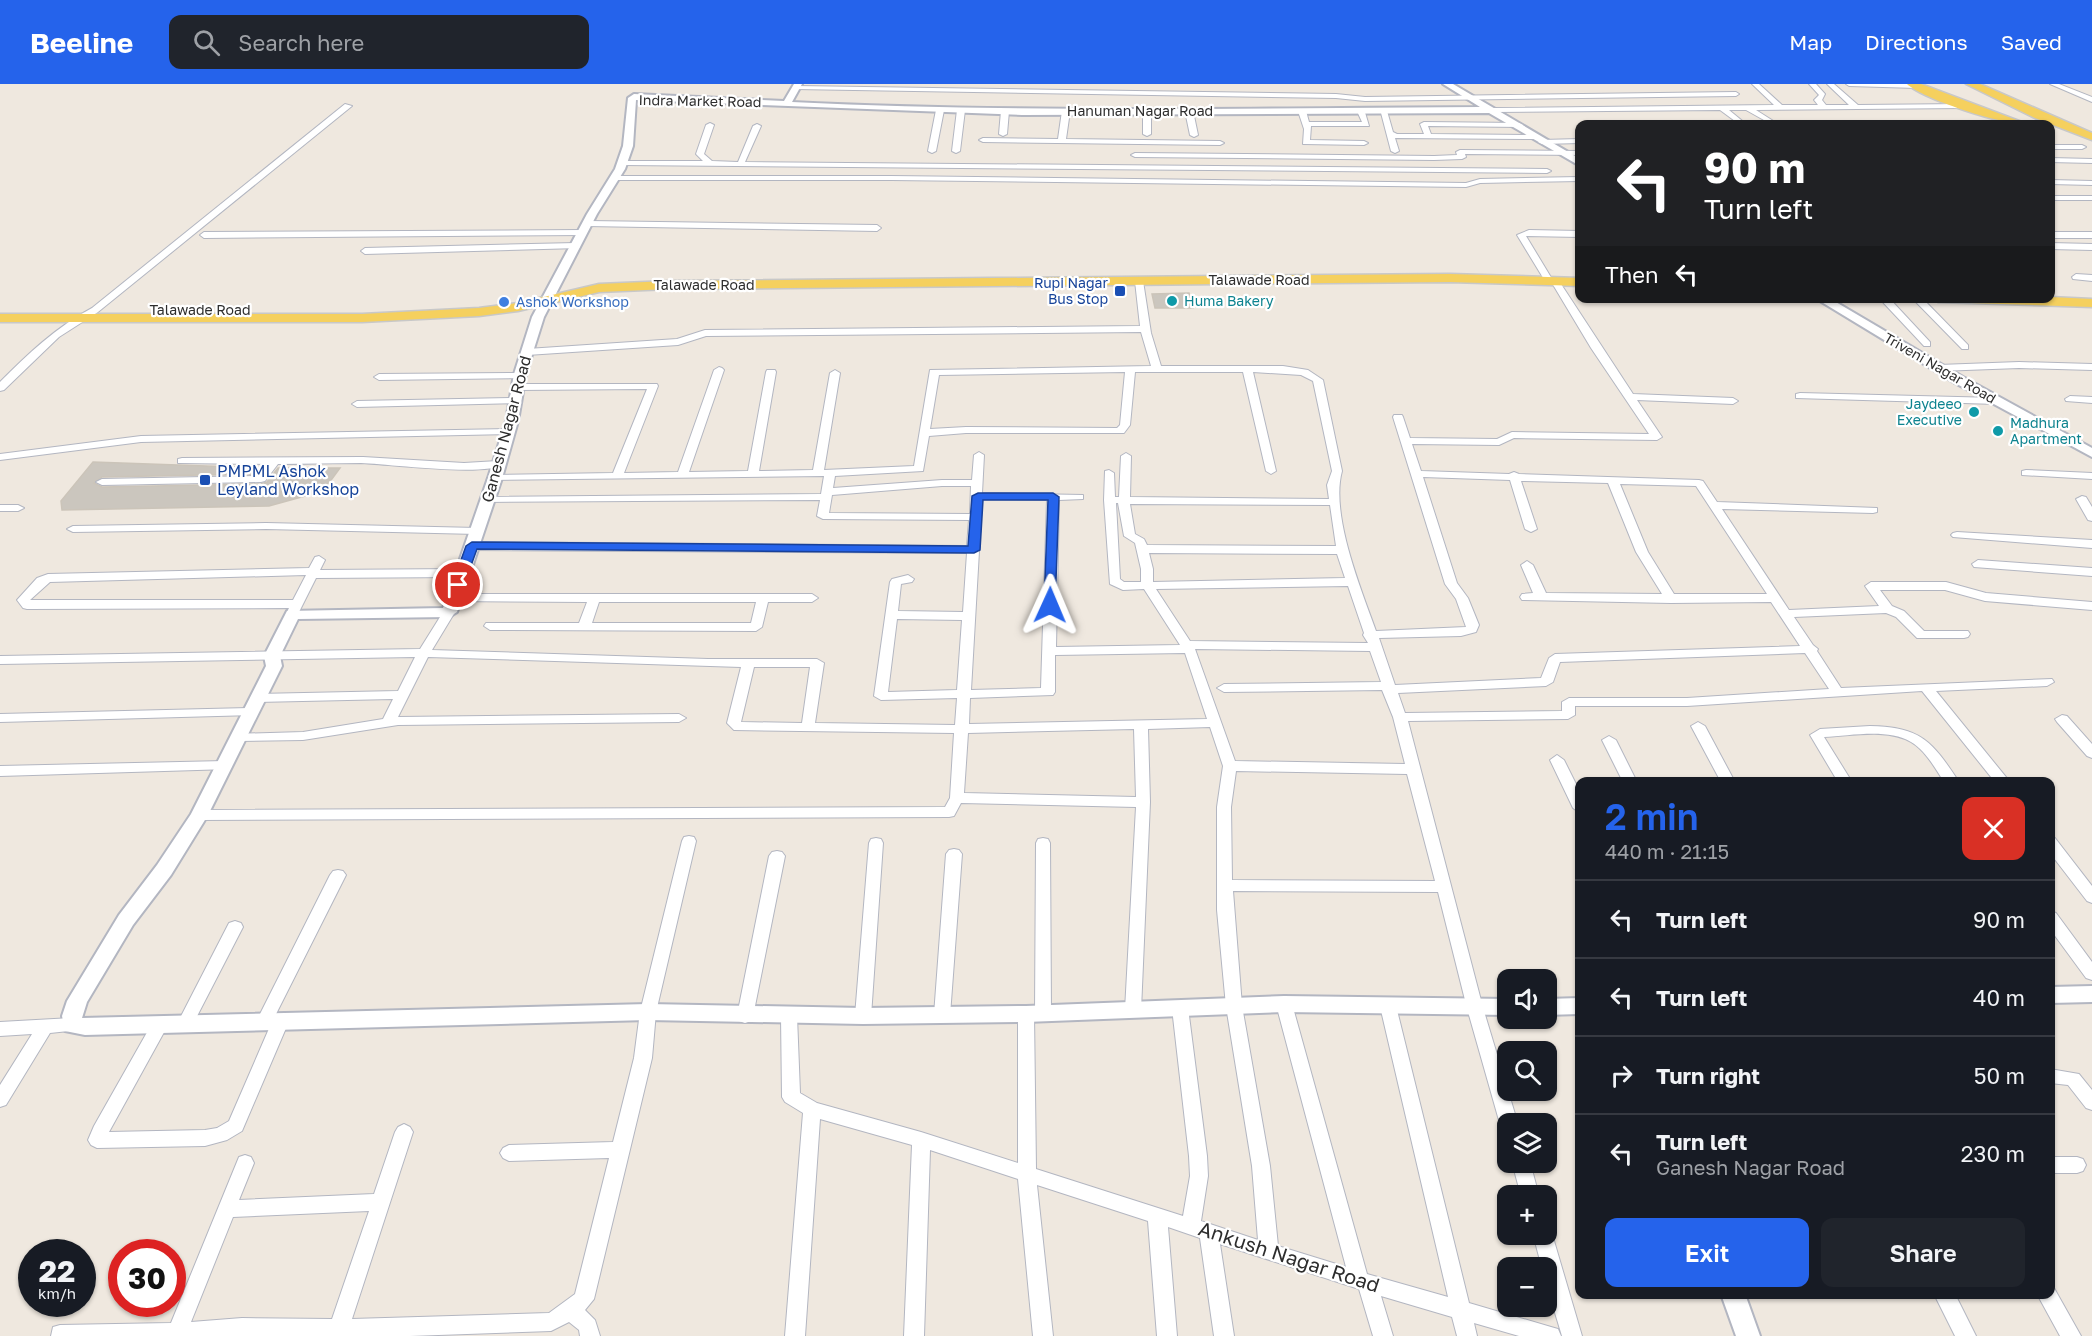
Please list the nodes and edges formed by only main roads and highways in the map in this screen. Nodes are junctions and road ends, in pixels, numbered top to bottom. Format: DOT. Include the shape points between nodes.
graph roads {
  1 [pos="1971,84"];
  2 [pos="1913,85"];
  3 [pos="2008,120"];
  4 [pos="2051,120"];
  5 [pos="2055,122"];
  6 [pos="2055,137"];
  7 [pos="2092,137"];
  8 [pos="2087,149"];
  9 [pos="1575,282"];
  10 [pos="1554,283"];
  11 [pos="1575,287"];
  12 [pos="2055,296"];
  13 [pos="2092,297"];
  14 [pos="2055,302"];
  15 [pos="2092,303"];
  16 [pos="0,312"];
  17 [pos="399,315"];
  18 [pos="0,318"];
  1 -- 4 [label="main road"];
  2 -- 3 [label="main road"];
  5 -- 7 [label="main road"];
  6 -- 8 [label="main road"];
  9 -- 10 [label="main road, Talawade Road"];
  10 -- 11 [label="main road, Talawade Road"];
  10 -- 17 [label="main road, Talawade Road" via="626,286 599,288 518,308"];
  12 -- 13 [label="main road"];
  14 -- 15 [label="main road"];
  16 -- 17 [label="main road, Talawade Road" via="376,310"];
  17 -- 18 [label="main road, Talawade Road"];
}
